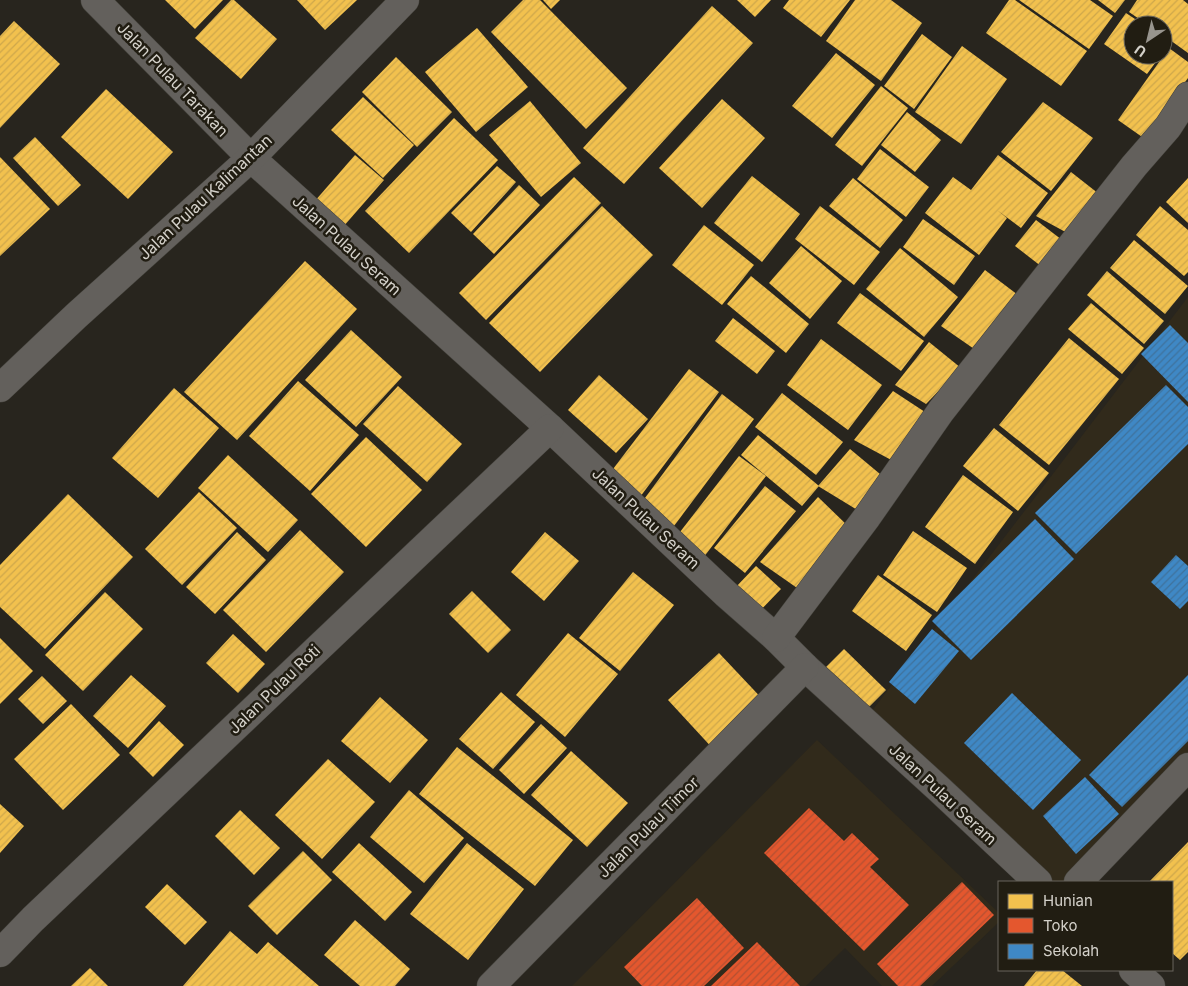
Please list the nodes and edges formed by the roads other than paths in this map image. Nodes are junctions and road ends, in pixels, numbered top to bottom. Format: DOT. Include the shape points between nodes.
graph roads {
  1 [pos="95,0"];
  2 [pos="405,0"];
  3 [pos="1188,96"];
  4 [pos="250,158"];
  5 [pos="0,388"];
  6 [pos="550,428"];
  7 [pos="776,638"];
  8 [pos="805,667"];
  9 [pos="1188,766"];
  10 [pos="1037,881"];
  11 [pos="1079,881"];
  12 [pos="0,953"];
  13 [pos="1134,971"];
  14 [pos="490,986"];
  15 [pos="1151,986"];
  1 -- 4 [label="street, Jalan Pulau Tarakan"];
  2 -- 4 [label="street, Jalan Pulau Kalimantan"];
  3 -- 7 [label="street" via="1168,127 941,411 873,510"];
  4 -- 5 [label="street, Jalan Pulau Kalimantan"];
  4 -- 6 [label="street, Jalan Pulau Seram"];
  6 -- 7 [label="street, Jalan Pulau Seram"];
  6 -- 12 [label="street, Jalan Pulau Roti"];
  7 -- 8 [label="street, Jalan Pulau Seram"];
  8 -- 10 [label="street, Jalan Pulau Seram"];
  8 -- 14 [label="street, Jalan Pulau Timor"];
  9 -- 11 [label="street"];
  13 -- 15 [label="street"];
}
